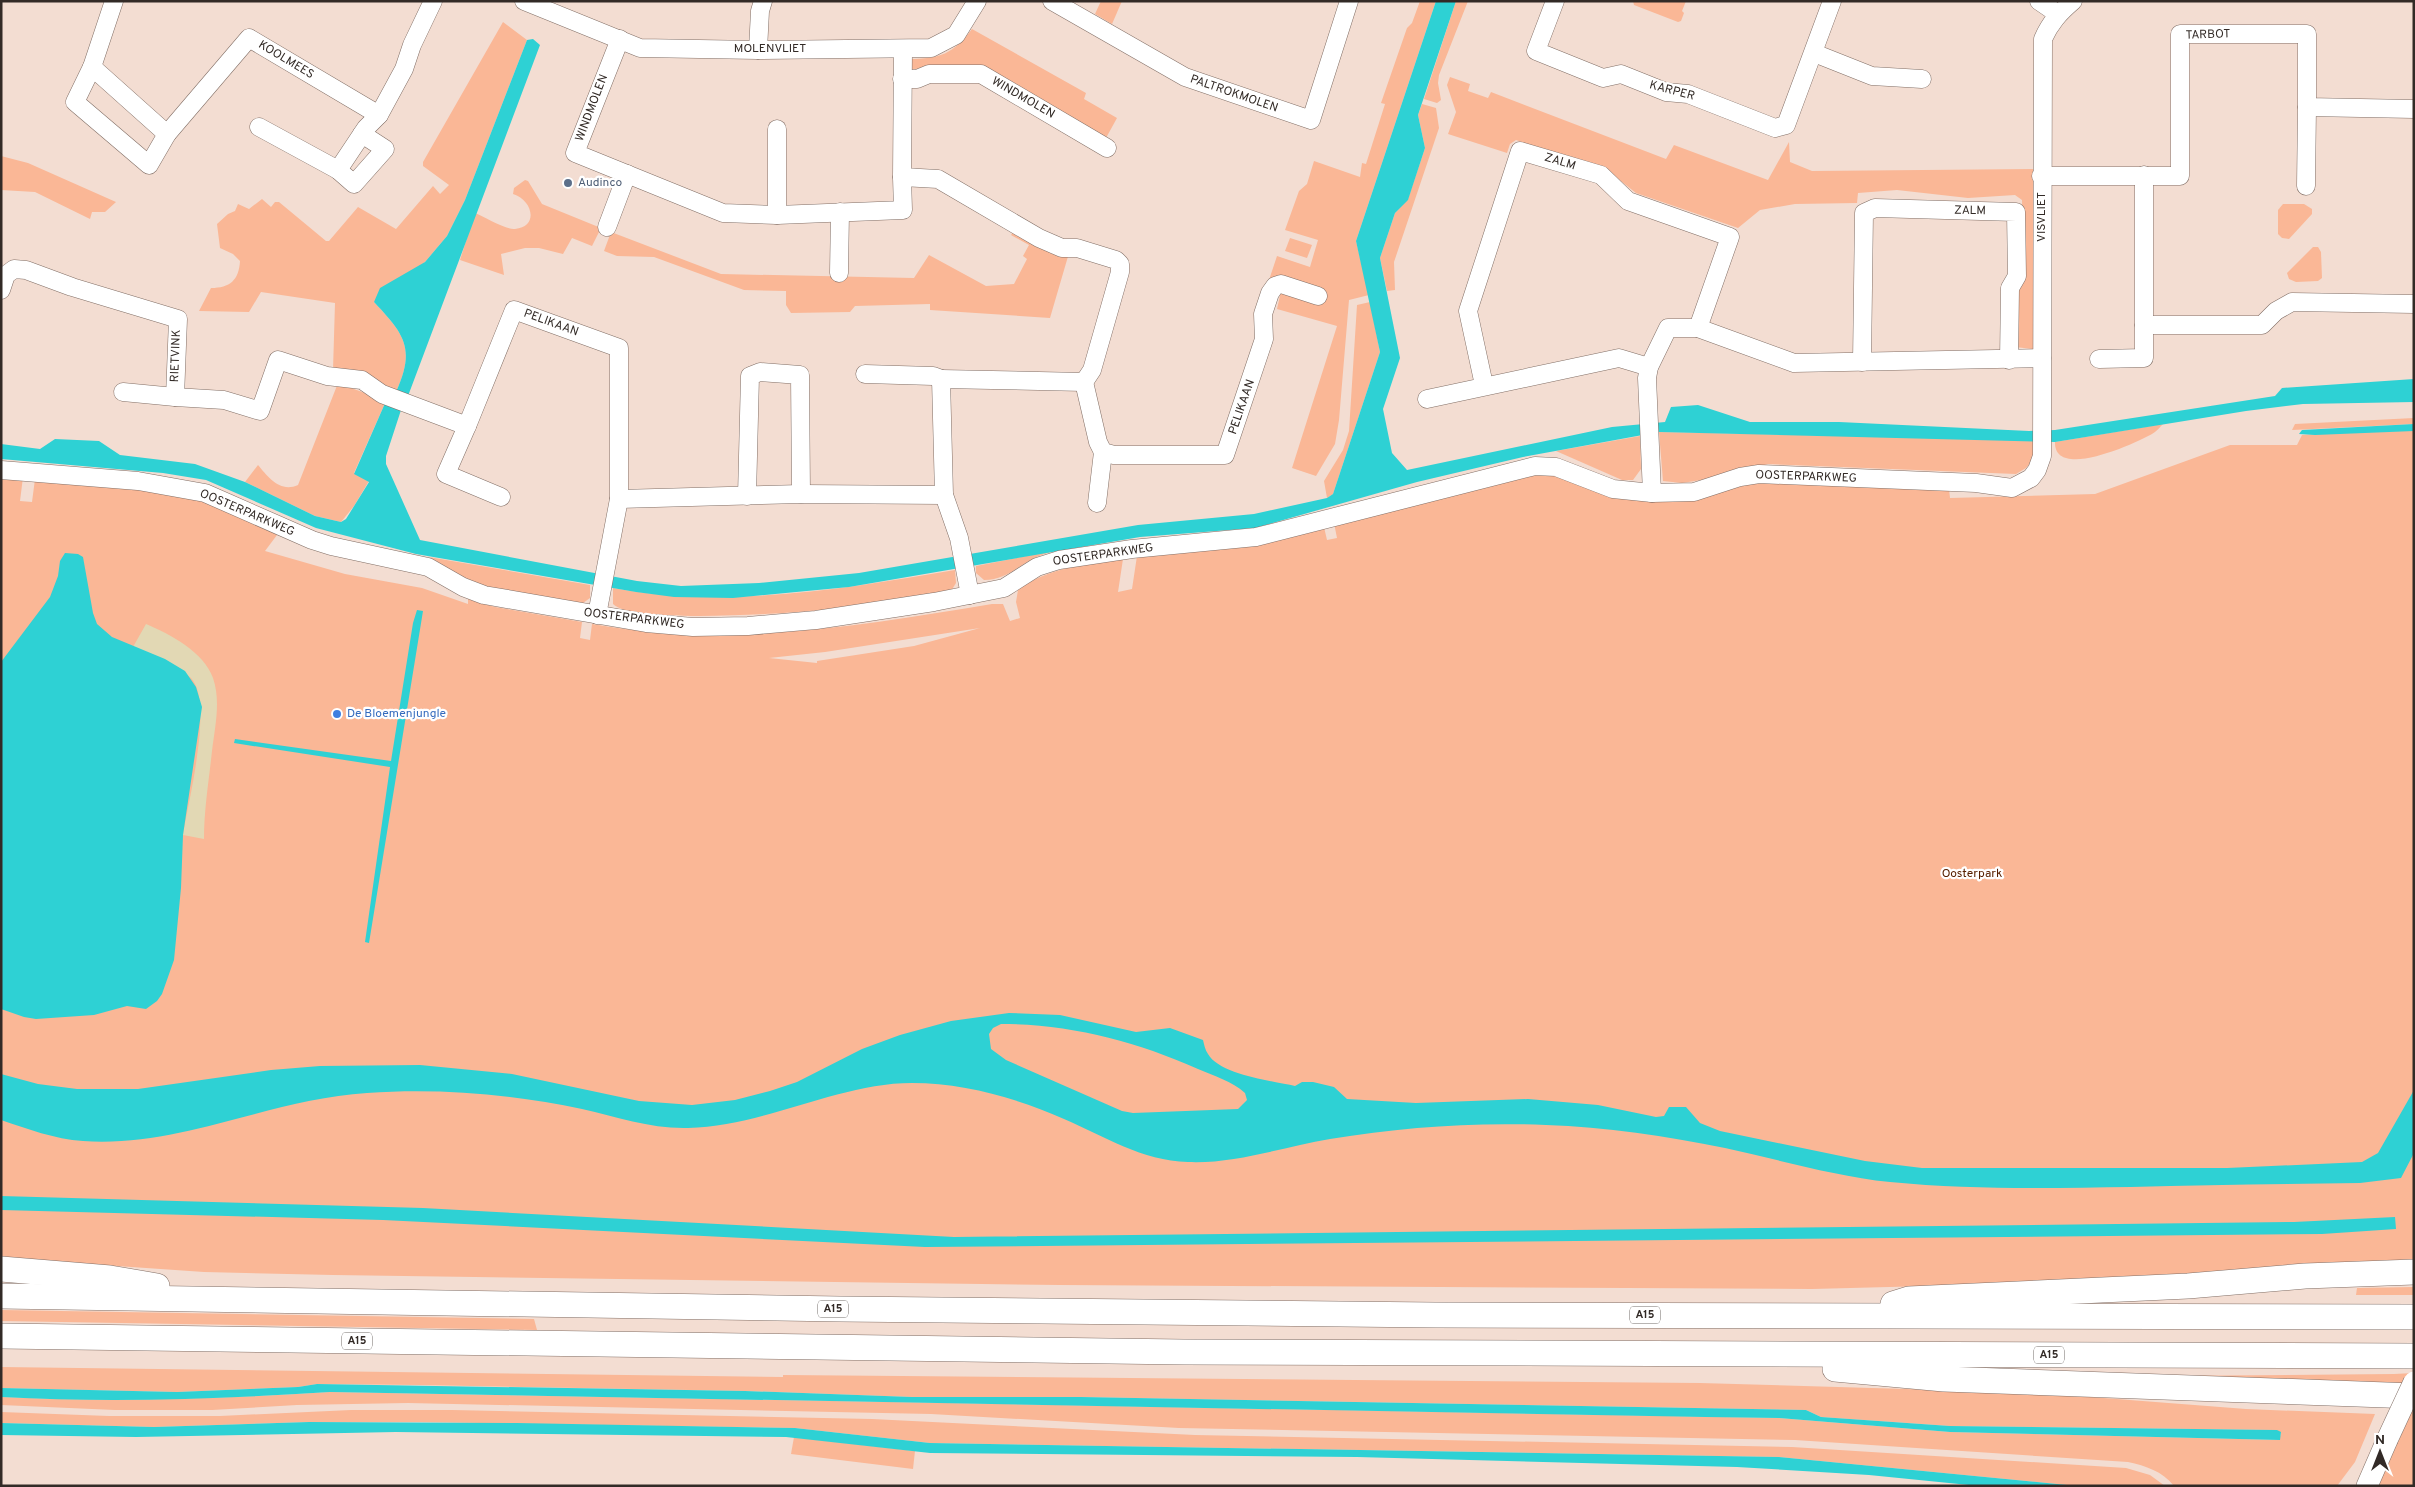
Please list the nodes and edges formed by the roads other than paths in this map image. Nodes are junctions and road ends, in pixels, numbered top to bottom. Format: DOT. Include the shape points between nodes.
graph roads {
  1 [pos="114,1"];
  2 [pos="433,1"];
  3 [pos="524,1"];
  4 [pos="763,1"];
  5 [pos="977,1"];
  6 [pos="1052,1"];
  7 [pos="1349,1"];
  8 [pos="1555,1"];
  9 [pos="1832,1"];
  10 [pos="2039,1"];
  11 [pos="2073,1"];
  12 [pos="2058,14"];
  13 [pos="620,39"];
  14 [pos="903,49"];
  15 [pos="758,50"];
  16 [pos="1814,53"];
  17 [pos="92,66"];
  18 [pos="902,79"];
  19 [pos="1922,79"];
  20 [pos="2307,107"];
  21 [pos="2414,109"];
  22 [pos="379,116"];
  23 [pos="259,127"];
  24 [pos="777,129"];
  25 [pos="167,134"];
  26 [pos="362,134"];
  27 [pos="1107,148"];
  28 [pos="338,170"];
  29 [pos="627,174"];
  30 [pos="2144,175"];
  31 [pos="2041,176"];
  32 [pos="902,178"];
  33 [pos="2306,186"];
  34 [pos="840,212"];
  35 [pos="777,215"];
  36 [pos="607,227"];
  37 [pos="839,273"];
  38 [pos="1,290"];
  39 [pos="1318,296"];
  40 [pos="2414,304"];
  41 [pos="2144,324"];
  42 [pos="1698,328"];
  43 [pos="2042,358"];
  44 [pos="2099,359"];
  45 [pos="2010,360"];
  46 [pos="1862,362"];
  47 [pos="1649,367"];
  48 [pos="865,374"];
  49 [pos="941,379"];
  50 [pos="1084,382"];
  51 [pos="1484,385"];
  52 [pos="123,392"];
  53 [pos="175,397"];
  54 [pos="1428,399"];
  55 [pos="467,426"];
  56 [pos="2043,436"];
  57 [pos="1103,452"];
  58 [pos="1,470"];
  59 [pos="1652,493"];
  60 [pos="801,494"];
  61 [pos="944,495"];
  62 [pos="501,496"];
  63 [pos="748,496"];
  64 [pos="619,499"];
  65 [pos="1097,503"];
  66 [pos="970,595"];
  67 [pos="597,615"];
  68 [pos="1,1269"];
  69 [pos="2414,1272"];
  70 [pos="1,1296"];
  71 [pos="231,1300"];
  72 [pos="1855,1316"];
  73 [pos="2414,1317"];
  74 [pos="1,1336"];
  75 [pos="1683,1354"];
  76 [pos="2414,1356"];
  77 [pos="2414,1382"];
  78 [pos="2414,1396"];
  79 [pos="2367,1486"];
  1 -- 17 [label="street, KOOLMEES"];
  2 -- 22 [label="street" via="404,69"];
  3 -- 13 [label="street, MOLENVLIET"];
  4 -- 15 [label="street"];
  5 -- 14 [label="street, MOLENVLIET" via="956,35 945,43 931,48"];
  6 -- 7 [label="street, PALTROKMOLEN" via="1184,77 1310,120"];
  8 -- 16 [label="street, KARPER" via="1536,51 1603,78 1621,74 1666,92 1688,94 1776,128 1786,125"];
  9 -- 16 [label="street, KARPER"];
  10 -- 12 [label="street"];
  11 -- 12 [label="street, VISVLIET"];
  12 -- 31 [label="street, VISVLIET" via="2043,39"];
  13 -- 15 [label="street, MOLENVLIET" via="640,48"];
  13 -- 29 [label="street, WINDMOLEN" via="574,153"];
  14 -- 15 [label="street, MOLENVLIET"];
  14 -- 18 [label="street, WINDMOLEN"];
  16 -- 19 [label="street" via="1872,76"];
  17 -- 25 [label="street"];
  17 -- 25 [label="street, KOOLMEES" via="75,102 149,165"];
  18 -- 27 [label="street, WINDMOLEN" via="917,79 929,74 982,74"];
  18 -- 32 [label="street, WINDMOLEN"];
  20 -- 21 [label="street"];
  20 -- 30 [label="street, TARBOT" via="2308,34 2180,34 2180,176"];
  20 -- 33 [label="street, TARBOT"];
  22 -- 25 [label="street, KOOLMEES" via="249,38"];
  22 -- 26 [label="street"];
  23 -- 28 [label="street"];
  24 -- 35 [label="street"];
  26 -- 28 [label="street"];
  26 -- 28 [label="street" via="385,149 354,184"];
  29 -- 35 [label="street, WINDMOLEN" via="723,213"];
  29 -- 36 [label="street"];
  30 -- 31 [label="street, TARBOT"];
  30 -- 41 [label="street"];
  31 -- 43 [label="street, VISVLIET"];
  32 -- 34 [label="street, WINDMOLEN" via="903,210"];
  32 -- 50 [label="street" via="938,179 1062,248 1076,248 1120,264 1092,370"];
  34 -- 35 [label="street, WINDMOLEN"];
  34 -- 37 [label="street"];
  38 -- 53 [label="street, RIETVINK" via="6,275 14,269 26,270 178,319"];
  39 -- 57 [label="street, PELIKAAN" via="1281,284 1270,292 1263,314 1264,339 1226,455 1114,455"];
  40 -- 41 [label="street" via="2292,302 2276,311 2262,325"];
  41 -- 44 [label="street" via="2144,358"];
  42 -- 46 [label="street" via="1794,363"];
  42 -- 47 [label="street" via="1668,328"];
  42 -- 51 [label="street, ZALM" via="1730,237 1628,201 1601,175 1520,151 1468,311"];
  43 -- 45 [label="street"];
  43 -- 56 [label="street, VISVLIET"];
  45 -- 46 [label="street"];
  45 -- 46 [label="street, ZALM" via="2010,288 2017,276 2016,212 1875,208 1864,213"];
  47 -- 51 [label="street" via="1619,358"];
  47 -- 59 [label="street"];
  48 -- 49 [label="street"];
  49 -- 50 [label="street"];
  49 -- 61 [label="street"];
  50 -- 57 [label="street"];
  51 -- 54 [label="street"];
  52 -- 53 [label="street"];
  53 -- 55 [label="street, RIETVINK" via="224,400 260,411 278,360 327,376 362,380 382,394"];
  55 -- 62 [label="street" via="446,474"];
  55 -- 64 [label="street, PELIKAAN" via="514,310 619,348"];
  56 -- 59 [label="street, OOSTERPARKWEG" via="2041,464 2021,485 2012,488 1976,483 1759,474 1694,492"];
  57 -- 65 [label="street"];
  58 -- 67 [label="street, OOSTERPARKWEG" via="138,481 205,493 312,540 428,567 484,595"];
  59 -- 66 [label="street, OOSTERPARKWEG" via="1614,490 1556,467 1535,466 1256,537 1058,560 1037,567 1004,588"];
  60 -- 61 [label="street"];
  60 -- 63 [label="street"];
  60 -- 63 [label="street" via="800,375 760,372 750,376"];
  61 -- 66 [label="street" via="959,538"];
  63 -- 64 [label="street"];
  64 -- 67 [label="street, PELIKAAN"];
  66 -- 67 [label="street, OOSTERPARKWEG" via="816,620 748,626 694,627"];
  68 -- 71 [label="highway, A15" via="110,1278"];
  69 -- 72 [label="highway, A15" via="1909,1299"];
  70 -- 71 [label="highway, A15"];
  71 -- 72 [label="highway, A15" via="840,1309"];
  72 -- 73 [label="highway, A15"];
  74 -- 75 [label="highway, A15" via="732,1347"];
  75 -- 76 [label="highway, A15"];
  75 -- 78 [label="highway, A15" via="1944,1380"];
  77 -- 79 [label="main road, bridge"];
}
